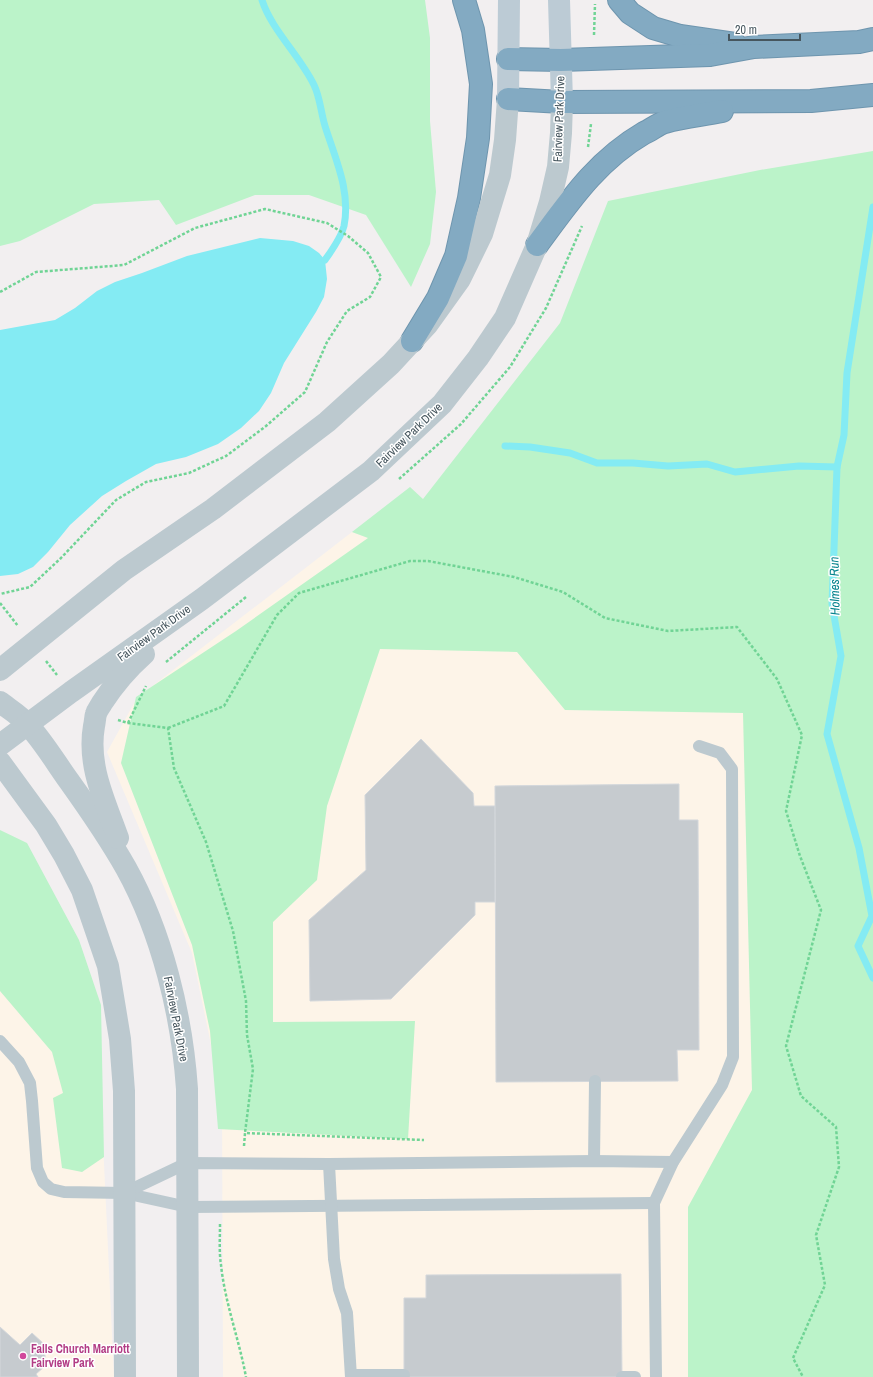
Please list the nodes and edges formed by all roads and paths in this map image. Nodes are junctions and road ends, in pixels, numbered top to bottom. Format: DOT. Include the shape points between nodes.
graph roads {
  1 [pos="464,0"];
  2 [pos="508,0"];
  3 [pos="559,0"];
  4 [pos="619,0"];
  5 [pos="873,39"];
  6 [pos="754,47"];
  7 [pos="508,59"];
  8 [pos="561,60"];
  9 [pos="873,95"];
  10 [pos="508,99"];
  11 [pos="779,101"];
  12 [pos="562,102"];
  13 [pos="537,245"];
  14 [pos="0,292"];
  15 [pos="412,341"];
  16 [pos="0,594"];
  17 [pos="202,599"];
  18 [pos="0,603"];
  19 [pos="32,644"];
  20 [pos="0,670"];
  21 [pos="71,692"];
  22 [pos="0,702"];
  23 [pos="96,714"];
  24 [pos="28,724"];
  25 [pos="168,728"];
  26 [pos="0,745"];
  27 [pos="699,746"];
  28 [pos="0,762"];
  29 [pos="134,885"];
  30 [pos="0,1041"];
  31 [pos="594,1081"];
  32 [pos="245,1133"];
  33 [pos="594,1161"];
  34 [pos="673,1162"];
  35 [pos="187,1163"];
  36 [pos="329,1164"];
  37 [pos="124,1193"];
  38 [pos="654,1203"];
  39 [pos="331,1206"];
  40 [pos="188,1207"];
  41 [pos="404,1375"];
  42 [pos="351,1376"];
  43 [pos="125,1377"];
  44 [pos="188,1377"];
  45 [pos="622,1377"];
  46 [pos="634,1377"];
  47 [pos="656,1377"];
  48 [pos="802,1377"];
  1 -- 15 [label="highway" via="473,30 481,84 478,138 470,198 456,256 438,298"];
  2 -- 7 [label="main road"];
  3 -- 8 [label="main road, Fairview Park Drive"];
  4 -- 6 [label="highway" via="630,13 653,28 680,36"];
  5 -- 6 [label="highway" via="859,42"];
  6 -- 8 [label="highway" via="710,55"];
  7 -- 8 [label="highway"];
  7 -- 10 [label="main road"];
  8 -- 12 [label="main road, Fairview Park Drive"];
  9 -- 11 [label="highway" via="811,101"];
  10 -- 12 [label="highway"];
  10 -- 15 [label="street" via="500,175 482,234 460,279 427,325"];
  11 -- 12 [label="highway"];
  11 -- 13 [label="highway" via="664,122 639,136 612,154 590,177"];
  12 -- 13 [label="street, Fairview Park Drive" via="558,168"];
  13 -- 17 [label="street, Fairview Park Drive" via="505,318 442,404 371,471"];
  14 -- 16 [label="path" via="36,272 124,265 195,228 265,209 328,223 368,253 381,277 370,297 347,311 327,342 305,392 266,426 226,456 189,473 146,482 116,500 30,587"];
  15 -- 19 [label="street" via="391,364 327,422 213,509 124,570"];
  17 -- 21 [label="street, Fairview Park Drive"];
  17 -- 23 [label="street" via="124,672"];
  18 -- 19 [label="path"];
  19 -- 20 [label="street"];
  19 -- 21 [label="path"];
  21 -- 24 [label="street, Fairview Park Drive"];
  22 -- 24 [label="street, Fairview Park Drive"];
  23 -- 25 [label="path" via="128,723"];
  23 -- 29 [label="street" via="92,754 100,791"];
  24 -- 26 [label="street, Fairview Park Drive"];
  24 -- 29 [label="street, Fairview Park Drive" via="77,792 126,868"];
  25 -- 32 [label="path" via="174,768 206,842 230,924 246,1001 247,1034 253,1069"];
  25 -- 48 [label="path" via="224,706 277,615 300,593 410,561 428,561 514,577 563,592 605,618 668,631 737,627 778,679 802,735 786,811 821,910 786,1046 801,1096 836,1128 839,1167 816,1235 825,1286 793,1358"];
  27 -- 34 [label="lane" via="720,753 732,769 733,1057 722,1085"];
  28 -- 37 [label="street" via="46,825 82,890 108,966 115,1003 124,1091"];
  29 -- 35 [label="street, Fairview Park Drive" via="162,953 181,1030 185,1057"];
  30 -- 37 [label="lane" via="19,1062 30,1083 37,1168 43,1182 51,1189 64,1192"];
  31 -- 33 [label="lane"];
  33 -- 34 [label="lane"];
  33 -- 36 [label="lane"];
  34 -- 38 [label="lane"];
  35 -- 36 [label="lane"];
  35 -- 37 [label="lane"];
  35 -- 40 [label="street, Fairview Park Drive"];
  36 -- 39 [label="lane"];
  37 -- 40 [label="lane"];
  37 -- 43 [label="street"];
  38 -- 39 [label="lane"];
  38 -- 47 [label="lane"];
  39 -- 40 [label="lane"];
  39 -- 42 [label="lane" via="335,1266 347,1313"];
  40 -- 44 [label="street, Fairview Park Drive"];
  41 -- 42 [label="lane"];
  45 -- 46 [label="lane"];
}
